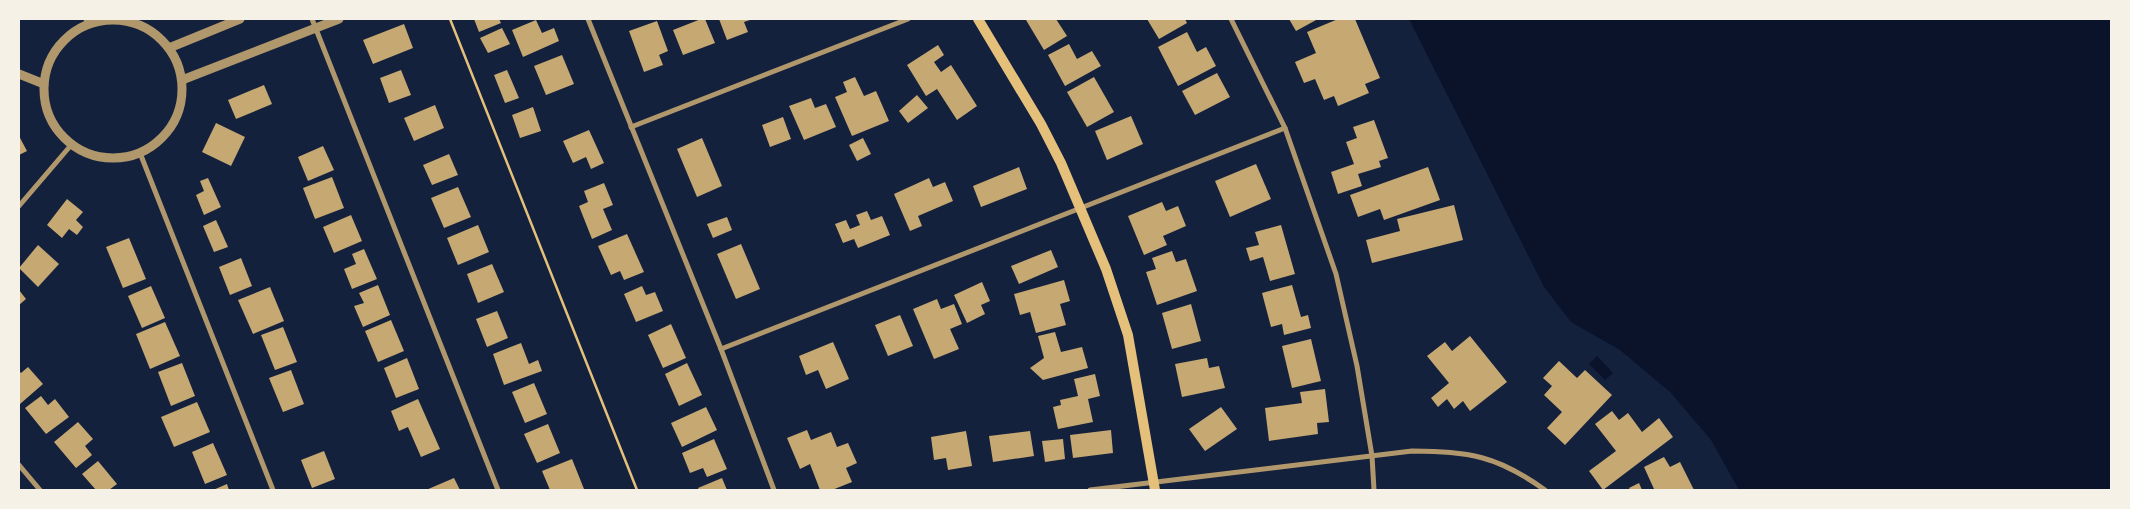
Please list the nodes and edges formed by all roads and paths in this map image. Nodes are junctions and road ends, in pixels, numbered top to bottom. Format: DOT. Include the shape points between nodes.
graph roads {
  1 [pos="240,19"];
  2 [pos="312,19"];
  3 [pos="339,19"];
  4 [pos="450,19"];
  5 [pos="588,19"];
  6 [pos="908,19"];
  7 [pos="978,19"];
  8 [pos="1231,19"];
  9 [pos="87,22"];
  10 [pos="316,28"];
  11 [pos="170,48"];
  12 [pos="19,74"];
  13 [pos="182,80"];
  14 [pos="44,84"];
  15 [pos="631,127"];
  16 [pos="1285,128"];
  17 [pos="72,144"];
  18 [pos="140,153"];
  19 [pos="19,206"];
  20 [pos="1081,208"];
  21 [pos="721,349"];
  22 [pos="1372,456"];
  23 [pos="19,465"];
  24 [pos="1155,486"];
  25 [pos="40,490"];
  26 [pos="273,490"];
  27 [pos="498,490"];
  28 [pos="637,490"];
  29 [pos="774,490"];
  30 [pos="1090,490"];
  31 [pos="1374,490"];
  32 [pos="1545,490"];
  1 -- 11 [label="street"];
  2 -- 10 [label="street"];
  3 -- 10 [label="street"];
  4 -- 28 [label="path"];
  5 -- 15 [label="street"];
  6 -- 15 [label="street"];
  7 -- 20 [label="main road" via="1041,124"];
  8 -- 16 [label="street"];
  9 -- 11 [label="street" via="124,20 141,25 157,34"];
  9 -- 14 [label="street" via="62,42 53,54"];
  10 -- 13 [label="street"];
  10 -- 27 [label="street"];
  11 -- 13 [label="street"];
  12 -- 14 [label="street"];
  13 -- 18 [label="street" via="178,115 156,144"];
  14 -- 17 [label="street" via="50,118"];
  15 -- 21 [label="street"];
  16 -- 20 [label="street"];
  16 -- 22 [label="street" via="1336,274 1357,366"];
  17 -- 18 [label="street" via="86,154 104,159 121,159"];
  17 -- 19 [label="street"];
  18 -- 26 [label="street"];
  20 -- 21 [label="street"];
  20 -- 24 [label="main road" via="1128,335"];
  21 -- 29 [label="street"];
  22 -- 24 [label="street"];
  22 -- 31 [label="street"];
  22 -- 32 [label="street" via="1412,451 1485,457 1512,468"];
  23 -- 25 [label="street"];
  24 -- 30 [label="street"];
}
